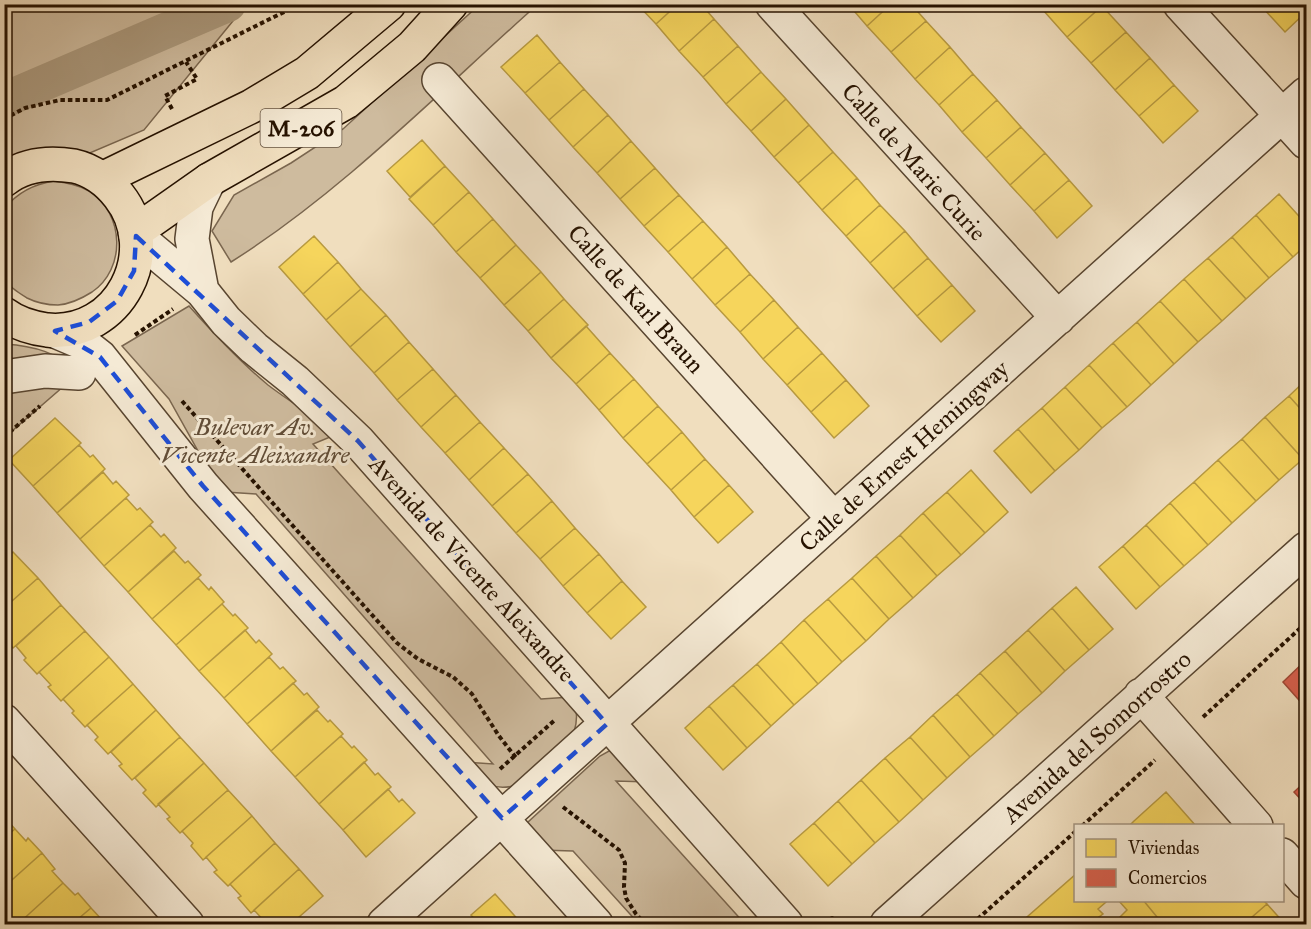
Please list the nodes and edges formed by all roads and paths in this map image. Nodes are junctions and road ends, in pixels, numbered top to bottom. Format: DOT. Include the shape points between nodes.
graph roads {
  1 [pos="300,4"];
  2 [pos="389,4"];
  3 [pos="451,4"];
  4 [pos="772,4"];
  5 [pos="1180,4"];
  6 [pos="186,62"];
  7 [pos="438,80"];
  8 [pos="1306,94"];
  9 [pos="174,111"];
  10 [pos="1282,116"];
  11 [pos="4,120"];
  12 [pos="1306,142"];
  13 [pos="102,179"];
  14 [pos="4,180"];
  15 [pos="209,180"];
  16 [pos="136,234"];
  17 [pos="202,291"];
  18 [pos="6,316"];
  19 [pos="1058,318"];
  20 [pos="55,331"];
  21 [pos="89,365"];
  22 [pos="4,377"];
  23 [pos="180,398"];
  24 [pos="834,519"];
  25 [pos="1306,549"];
  26 [pos="584,696"];
  27 [pos="1141,696"];
  28 [pos="4,721"];
  29 [pos="608,724"];
  30 [pos="514,756"];
  31 [pos="540,784"];
  32 [pos="476,789"];
  33 [pos="501,818"];
  34 [pos="1255,824"];
  35 [pos="1074,833"];
  36 [pos="1284,857"];
  37 [pos="1306,882"];
  38 [pos="188,924"];
  39 [pos="384,924"];
  40 [pos="596,924"];
  41 [pos="645,924"];
  42 [pos="786,924"];
  43 [pos="825,924"];
  44 [pos="838,924"];
  45 [pos="887,924"];
  46 [pos="972,924"];
  1 -- 6 [label="path"];
  2 -- 13 [label="main road, M-206" via="307,73 252,106"];
  3 -- 15 [label="main road, M-206" via="412,47 346,102"];
  4 -- 19 [label="street, Calle de Marie Curie"];
  5 -- 10 [label="street"];
  6 -- 9 [label="path" via="197,80 165,96"];
  6 -- 11 [label="path" via="107,100 60,100 25,108"];
  7 -- 24 [label="street, Calle de Karl Braun"];
  8 -- 10 [label="street, Calle de Ernest Hemingway"];
  10 -- 12 [label="street"];
  10 -- 19 [label="street, Calle de Ernest Hemingway"];
  13 -- 14 [label="main road" via="81,168 58,163 34,165"];
  13 -- 16 [label="main road" via="125,204"];
  15 -- 16 [label="main road, M-206"];
  15 -- 17 [label="street" via="196,207 192,239"];
  16 -- 17 [label="street, Avenida de Vicente Aleixandre"];
  16 -- 20 [label="main road" via="134,271 117,301 90,322"];
  17 -- 21 [label="path"];
  17 -- 26 [label="street, Avenida de Vicente Aleixandre" via="254,348 358,441"];
  18 -- 20 [label="main road" via="31,327"];
  19 -- 24 [label="street, Calle de Ernest Hemingway"];
  20 -- 21 [label="street" via="81,342"];
  21 -- 22 [label="street"];
  21 -- 32 [label="street"];
  23 -- 30 [label="path" via="397,643 453,677 472,694"];
  24 -- 29 [label="street, Calle de Ernest Hemingway"];
  25 -- 27 [label="street, Avenida del Somorrostro"];
  26 -- 29 [label="street, Avenida de Vicente Aleixandre"];
  26 -- 30 [label="path"];
  27 -- 34 [label="street"];
  27 -- 45 [label="street, Avenida del Somorrostro"];
  28 -- 38 [label="street"];
  29 -- 31 [label="street, Calle de Ernest Hemingway"];
  29 -- 42 [label="street, Avenida de Vicente Aleixandre"];
  30 -- 31 [label="path"];
  30 -- 32 [label="path"];
  31 -- 33 [label="street, Calle de Ernest Hemingway"];
  31 -- 41 [label="path" via="565,809 619,850 625,863 626,898"];
  32 -- 33 [label="street"];
  33 -- 39 [label="street, Calle de Ernest Hemingway"];
  33 -- 40 [label="street"];
  35 -- 46 [label="path"];
  36 -- 37 [label="street"];
  43 -- 44 [label="path" via="832,918"];
}
